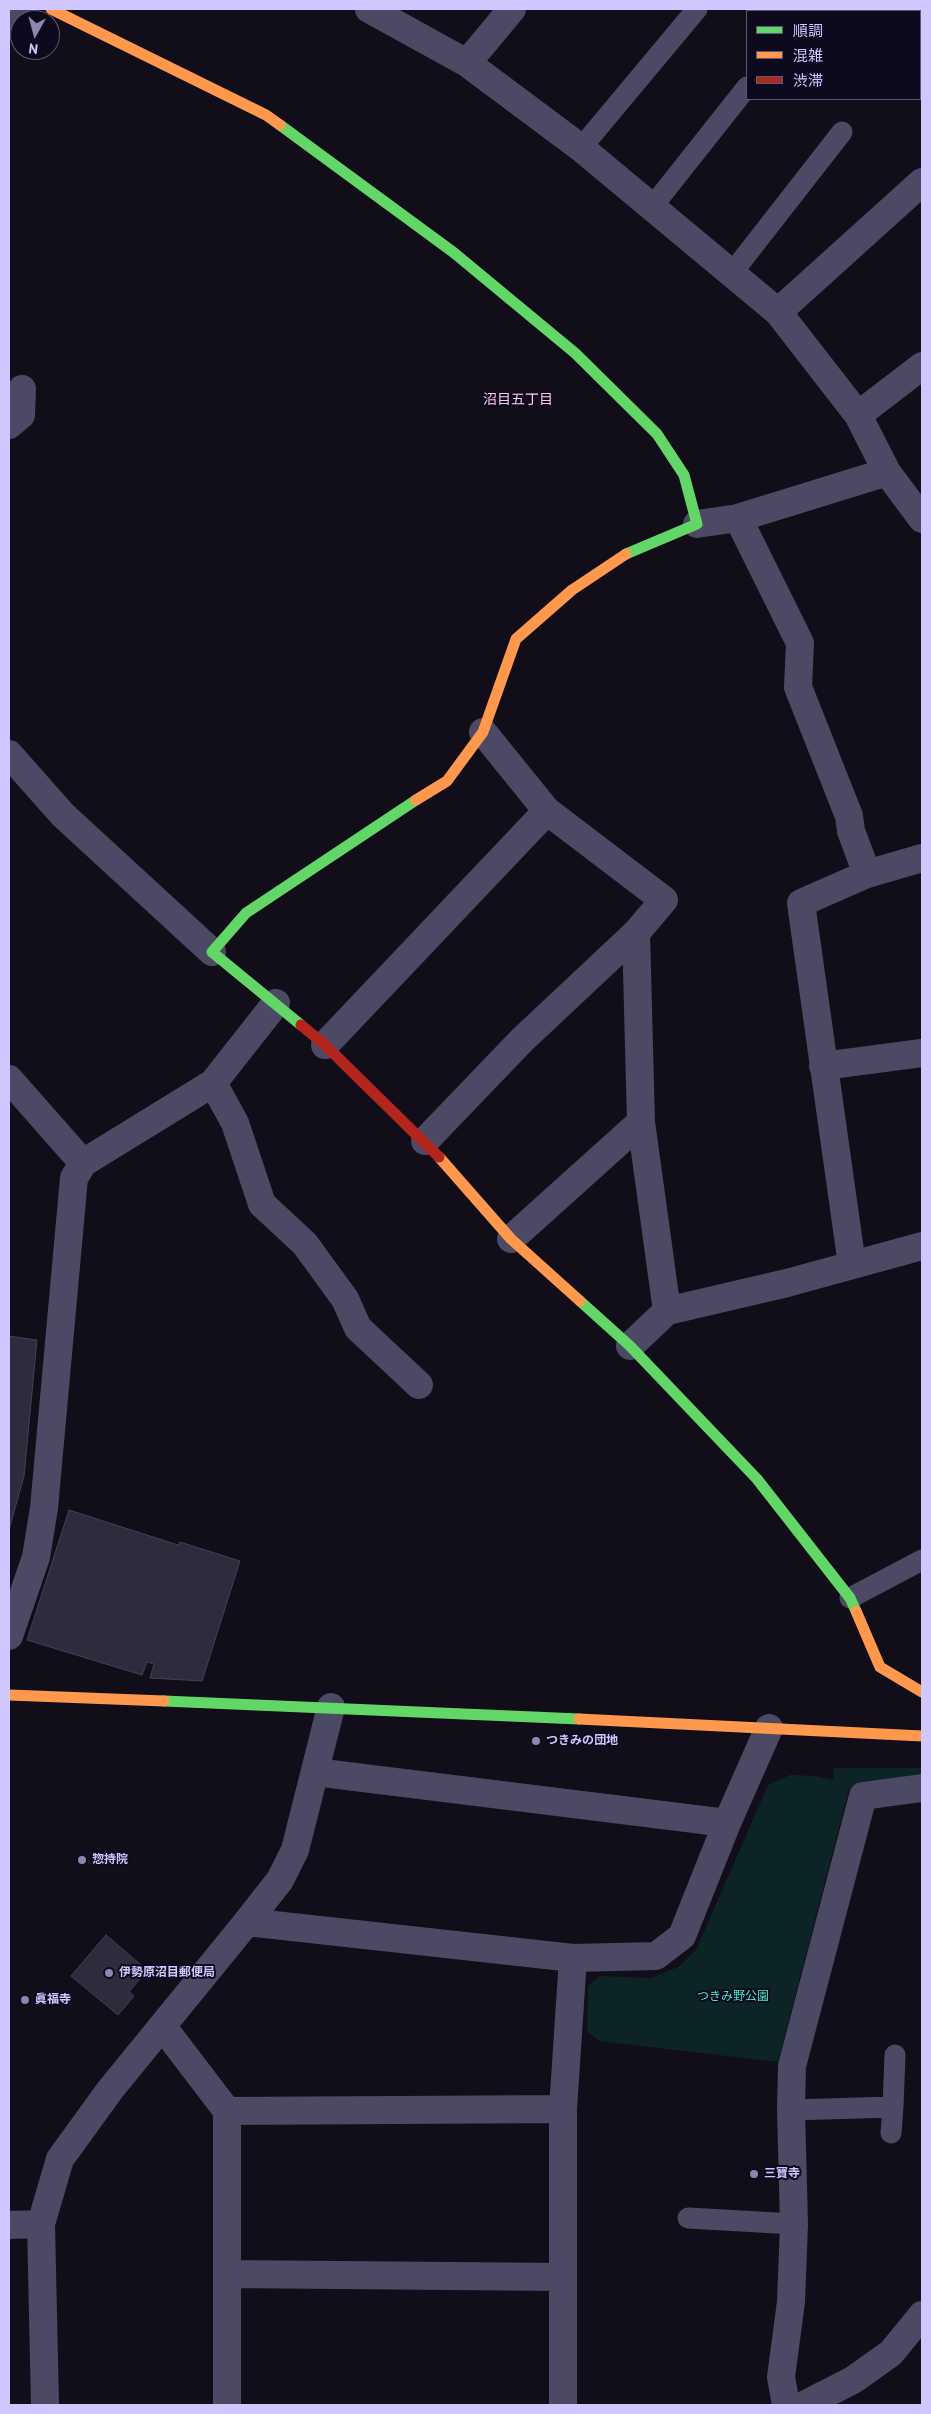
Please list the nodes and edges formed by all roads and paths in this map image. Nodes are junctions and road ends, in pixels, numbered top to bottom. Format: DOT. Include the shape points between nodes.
graph roads {
  1 [pos="20,9"];
  2 [pos="51,9"];
  3 [pos="369,9"];
  4 [pos="512,9"];
  5 [pos="697,9"];
  6 [pos="9,24"];
  7 [pos="467,63"];
  8 [pos="746,87"];
  9 [pos="842,132"];
  10 [pos="580,148"];
  11 [pos="922,182"];
  12 [pos="652,207"];
  13 [pos="732,273"];
  14 [pos="778,312"];
  15 [pos="922,366"];
  16 [pos="22,389"];
  17 [pos="858,415"];
  18 [pos="9,425"];
  19 [pos="887,472"];
  20 [pos="738,518"];
  21 [pos="922,519"];
  22 [pos="698,524"];
  23 [pos="483,732"];
  24 [pos="9,754"];
  25 [pos="548,811"];
  26 [pos="922,858"];
  27 [pos="868,874"];
  28 [pos="636,933"];
  29 [pos="212,952"];
  30 [pos="276,1003"];
  31 [pos="325,1045"];
  32 [pos="922,1053"];
  33 [pos="822,1066"];
  34 [pos="9,1079"];
  35 [pos="213,1083"];
  36 [pos="641,1122"];
  37 [pos="425,1141"];
  38 [pos="83,1163"];
  39 [pos="511,1239"];
  40 [pos="922,1246"];
  41 [pos="852,1265"];
  42 [pos="667,1311"];
  43 [pos="630,1346"];
  44 [pos="418,1385"];
  45 [pos="922,1560"];
  46 [pos="850,1598"];
  47 [pos="9,1636"];
  48 [pos="922,1692"];
  49 [pos="9,1694"];
  50 [pos="331,1707"];
  51 [pos="769,1728"];
  52 [pos="922,1736"];
  53 [pos="315,1772"];
  54 [pos="922,1788"];
  55 [pos="727,1823"];
  56 [pos="248,1922"];
  57 [pos="573,1958"];
  58 [pos="163,2026"];
  59 [pos="895,2055"];
  60 [pos="893,2107"];
  61 [pos="563,2109"];
  62 [pos="791,2110"];
  63 [pos="227,2111"];
  64 [pos="892,2132"];
  65 [pos="688,2218"];
  66 [pos="41,2224"];
  67 [pos="794,2224"];
  68 [pos="9,2226"];
  69 [pos="226,2274"];
  70 [pos="563,2277"];
  71 [pos="922,2316"];
  72 [pos="45,2405"];
  73 [pos="227,2405"];
  74 [pos="563,2405"];
  75 [pos="786,2405"];
  76 [pos="804,2405"];
  1 -- 6 [label="street"];
  2 -- 22 [label="street" via="266,115 452,252 575,353 657,434 684,475"];
  3 -- 7 [label="street"];
  4 -- 7 [label="street"];
  5 -- 10 [label="lane"];
  7 -- 10 [label="street"];
  8 -- 12 [label="lane"];
  9 -- 13 [label="lane"];
  10 -- 12 [label="street"];
  11 -- 14 [label="street"];
  12 -- 13 [label="street"];
  13 -- 14 [label="street"];
  14 -- 17 [label="street"];
  15 -- 17 [label="street"];
  16 -- 18 [label="street" via="21,415"];
  17 -- 19 [label="street"];
  19 -- 20 [label="street"];
  19 -- 21 [label="street"];
  20 -- 22 [label="street"];
  20 -- 27 [label="street" via="800,643 796,715 849,816 841,834"];
  22 -- 23 [label="street" via="623,555 572,590 516,639"];
  23 -- 25 [label="street"];
  23 -- 29 [label="street" via="447,781 387,817 246,913"];
  24 -- 29 [label="street" via="63,815"];
  25 -- 28 [label="street" via="664,900"];
  25 -- 31 [label="street"];
  26 -- 27 [label="street"];
  27 -- 33 [label="street" via="802,903"];
  28 -- 36 [label="street"];
  28 -- 37 [label="street" via="522,1040"];
  29 -- 30 [label="street"];
  30 -- 31 [label="street"];
  30 -- 35 [label="street"];
  31 -- 37 [label="street"];
  32 -- 33 [label="street"];
  33 -- 41 [label="street"];
  34 -- 38 [label="street"];
  35 -- 38 [label="street"];
  35 -- 44 [label="street" via="235,1124 262,1204 305,1244 345,1299 358,1328"];
  36 -- 39 [label="street"];
  36 -- 42 [label="street"];
  37 -- 39 [label="street"];
  38 -- 47 [label="street" via="74,1178 43,1518 36,1556"];
  39 -- 43 [label="street"];
  40 -- 41 [label="street"];
  41 -- 42 [label="street"];
  42 -- 43 [label="street"];
  43 -- 46 [label="street" via="757,1480"];
  45 -- 46 [label="lane"];
  46 -- 48 [label="street" via="880,1667"];
  49 -- 50 [label="street"];
  50 -- 51 [label="street"];
  50 -- 53 [label="street"];
  51 -- 52 [label="street"];
  51 -- 55 [label="street"];
  53 -- 55 [label="street"];
  53 -- 56 [label="street" via="295,1850 280,1880"];
  54 -- 62 [label="street" via="863,1796 792,2066"];
  55 -- 57 [label="street" via="682,1936 656,1956"];
  56 -- 57 [label="street"];
  56 -- 58 [label="street"];
  57 -- 61 [label="street"];
  58 -- 63 [label="street"];
  58 -- 66 [label="street" via="110,2090 60,2159"];
  59 -- 60 [label="lane"];
  60 -- 62 [label="lane"];
  60 -- 64 [label="lane"];
  61 -- 63 [label="street"];
  61 -- 70 [label="street"];
  62 -- 67 [label="street"];
  63 -- 69 [label="street"];
  65 -- 67 [label="lane"];
  66 -- 68 [label="street"];
  66 -- 72 [label="street"];
  67 -- 75 [label="street" via="791,2302 781,2377"];
  69 -- 70 [label="street"];
  69 -- 73 [label="street"];
  70 -- 74 [label="street"];
  71 -- 76 [label="street" via="890,2354 853,2380"];
}
